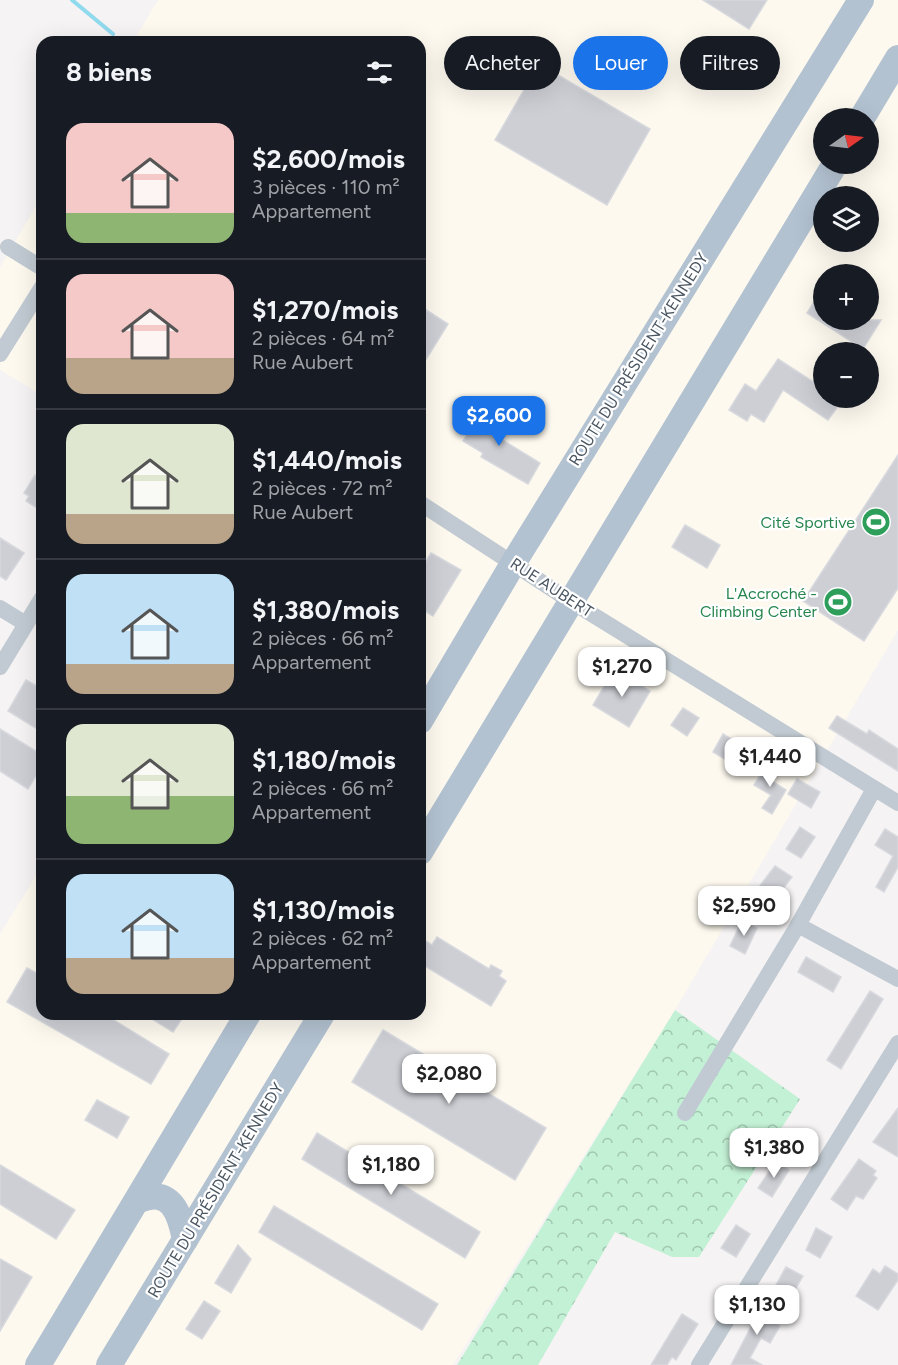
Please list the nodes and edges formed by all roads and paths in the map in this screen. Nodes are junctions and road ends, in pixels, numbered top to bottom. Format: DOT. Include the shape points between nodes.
graph roads {
  1 [pos="861,0"];
  2 [pos="898,58"];
  3 [pos="868,108"];
  4 [pos="829,174"];
  5 [pos="8,247"];
  6 [pos="36,264"];
  7 [pos="36,297"];
  8 [pos="0,354"];
  9 [pos="426,507"];
  10 [pos="514,562"];
  11 [pos="572,602"];
  12 [pos="0,608"];
  13 [pos="36,608"];
  14 [pos="26,624"];
  15 [pos="0,667"];
  16 [pos="426,711"];
  17 [pos="874,789"];
  18 [pos="898,803"];
  19 [pos="426,842"];
  20 [pos="798,925"];
  21 [pos="898,979"];
  22 [pos="244,1020"];
  23 [pos="318,1020"];
  24 [pos="898,1043"];
  25 [pos="685,1113"];
  26 [pos="139,1200"];
  27 [pos="185,1240"];
  28 [pos="38,1365"];
  29 [pos="109,1365"];
  30 [pos="699,1365"];
  1 -- 10 [label="main road, ROUTE DU PRÉSIDENT-KENNEDY"];
  2 -- 3 [label="main road"];
  4 -- 11 [label="main road"];
  5 -- 6 [label="street"];
  7 -- 8 [label="street"];
  9 -- 10 [label="street, RUE AUBERT"];
  10 -- 11 [label="street, RUE AUBERT"];
  10 -- 16 [label="main road, ROUTE DU PRÉSIDENT-KENNEDY"];
  11 -- 17 [label="street, RUE AUBERT"];
  11 -- 19 [label="main road"];
  12 -- 14 [label="street"];
  13 -- 14 [label="street"];
  14 -- 15 [label="street"];
  17 -- 18 [label="street, RUE AUBERT"];
  17 -- 20 [label="street"];
  20 -- 21 [label="street"];
  20 -- 25 [label="street"];
  22 -- 26 [label="main road"];
  23 -- 27 [label="main road, ROUTE DU PRÉSIDENT-KENNEDY"];
  24 -- 30 [label="street"];
  26 -- 27 [label="main road" via="151,1195 164,1198 181,1222"];
  26 -- 28 [label="main road"];
  27 -- 29 [label="main road, ROUTE DU PRÉSIDENT-KENNEDY"];
}
